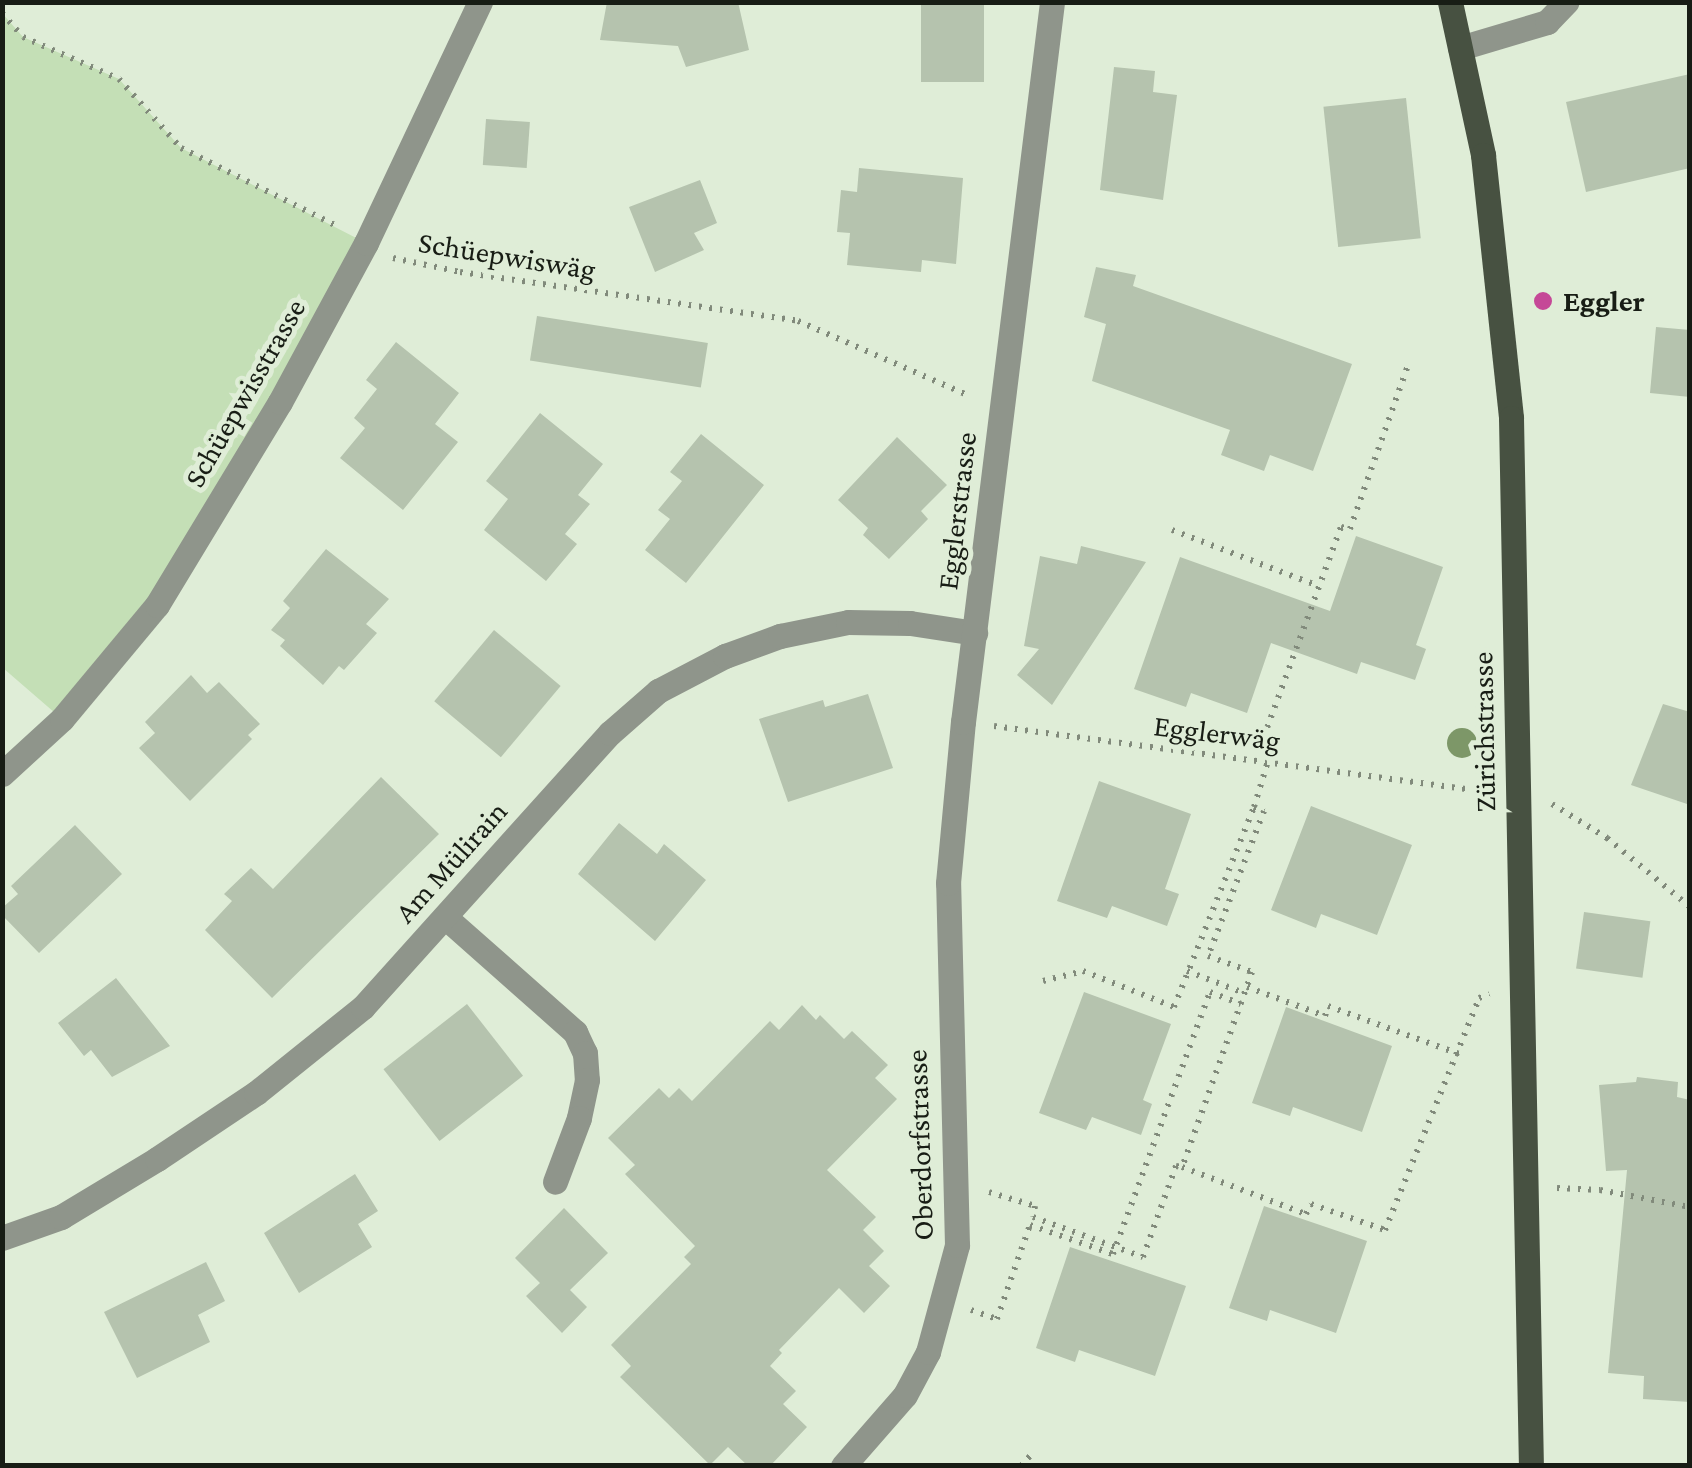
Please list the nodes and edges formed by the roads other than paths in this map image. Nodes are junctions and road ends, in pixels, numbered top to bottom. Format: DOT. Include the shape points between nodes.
graph roads {
  1 [pos="480,2"];
  2 [pos="1052,2"];
  3 [pos="1450,2"];
  4 [pos="1566,2"];
  5 [pos="1460,48"];
  6 [pos="975,632"];
  7 [pos="2,774"];
  8 [pos="444,917"];
  9 [pos="949,1030"];
  10 [pos="555,1182"];
  11 [pos="2,1238"];
  12 [pos="843,1466"];
  13 [pos="1531,1466"];
  1 -- 7 [label="street, Schüepwisstrasse" via="366,242 280,402 157,605 62,719"];
  2 -- 6 [label="street, Egglerstrasse"];
  3 -- 5 [label="main road, Zürichstrasse"];
  4 -- 5 [label="street" via="1546,22"];
  5 -- 13 [label="main road, Zürichstrasse" via="1483,155 1510,418"];
  6 -- 8 [label="street, Am Mülirain" via="848,622 780,636 675,682 610,734"];
  6 -- 9 [label="street, Egglerstrasse" via="948,883"];
  8 -- 10 [label="street" via="575,1032 584,1052 587,1080 579,1118"];
  8 -- 11 [label="street, Am Mülirain" via="363,1007 256,1093 61,1216"];
  9 -- 12 [label="street, Oberdorfstrasse" via="958,1245 928,1352 905,1395"];
}
